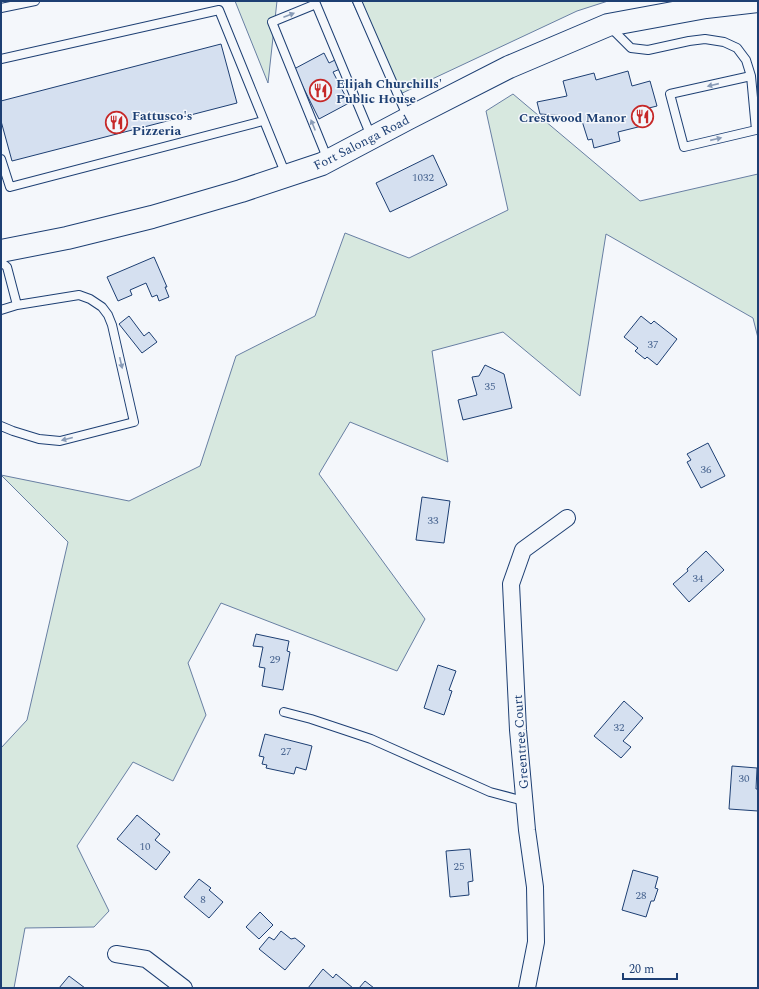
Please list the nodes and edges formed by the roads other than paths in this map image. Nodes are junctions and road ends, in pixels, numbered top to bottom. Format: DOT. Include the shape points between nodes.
graph roads {
  1 [pos="35,1"];
  2 [pos="357,1"];
  3 [pos="758,1"];
  4 [pos="1,8"];
  5 [pos="608,25"];
  6 [pos="1,59"];
  7 [pos="751,76"];
  8 [pos="409,118"];
  9 [pos="263,120"];
  10 [pos="372,138"];
  11 [pos="1,158"];
  12 [pos="328,161"];
  13 [pos="286,176"];
  14 [pos="1,251"];
  15 [pos="1,262"];
  16 [pos="17,305"];
  17 [pos="1,310"];
  18 [pos="1,426"];
  19 [pos="567,518"];
  20 [pos="284,712"];
  21 [pos="524,801"];
  22 [pos="116,954"];
  23 [pos="184,988"];
  24 [pos="526,988"];
  1 -- 4 [label="lane"];
  2 -- 8 [label="lane"];
  3 -- 5 [label="main road, Fort Salonga Road" via="706,7"];
  5 -- 7 [label="lane" via="631,48 648,50 705,39 724,42 737,48 746,60"];
  5 -- 8 [label="main road, Fort Salonga Road" via="509,67"];
  6 -- 9 [label="lane" via="219,10"];
  7 -- 7 [label="lane, one-way" via="670,94 684,147 756,130"];
  8 -- 10 [label="main road, Fort Salonga Road"];
  9 -- 11 [label="lane" via="10,187"];
  9 -- 13 [label="lane"];
  10 -- 12 [label="main road, Fort Salonga Road"];
  12 -- 10 [label="lane, one-way" via="272,22 316,4"];
  12 -- 13 [label="main road, Fort Salonga Road"];
  13 -- 14 [label="main road, Fort Salonga Road" via="152,217"];
  15 -- 16 [label="lane" via="7,267"];
  16 -- 17 [label="lane"];
  16 -- 18 [label="lane, one-way" via="79,295 102,308 112,325 134,422 60,441 39,439"];
  19 -- 21 [label="street, Greentree Court" via="523,550 511,584"];
  20 -- 21 [label="lane" via="312,718 371,739 490,792"];
  21 -- 24 [label="street, Greentree Court" via="535,887 536,942"];
  22 -- 23 [label="street" via="146,959"];
}
